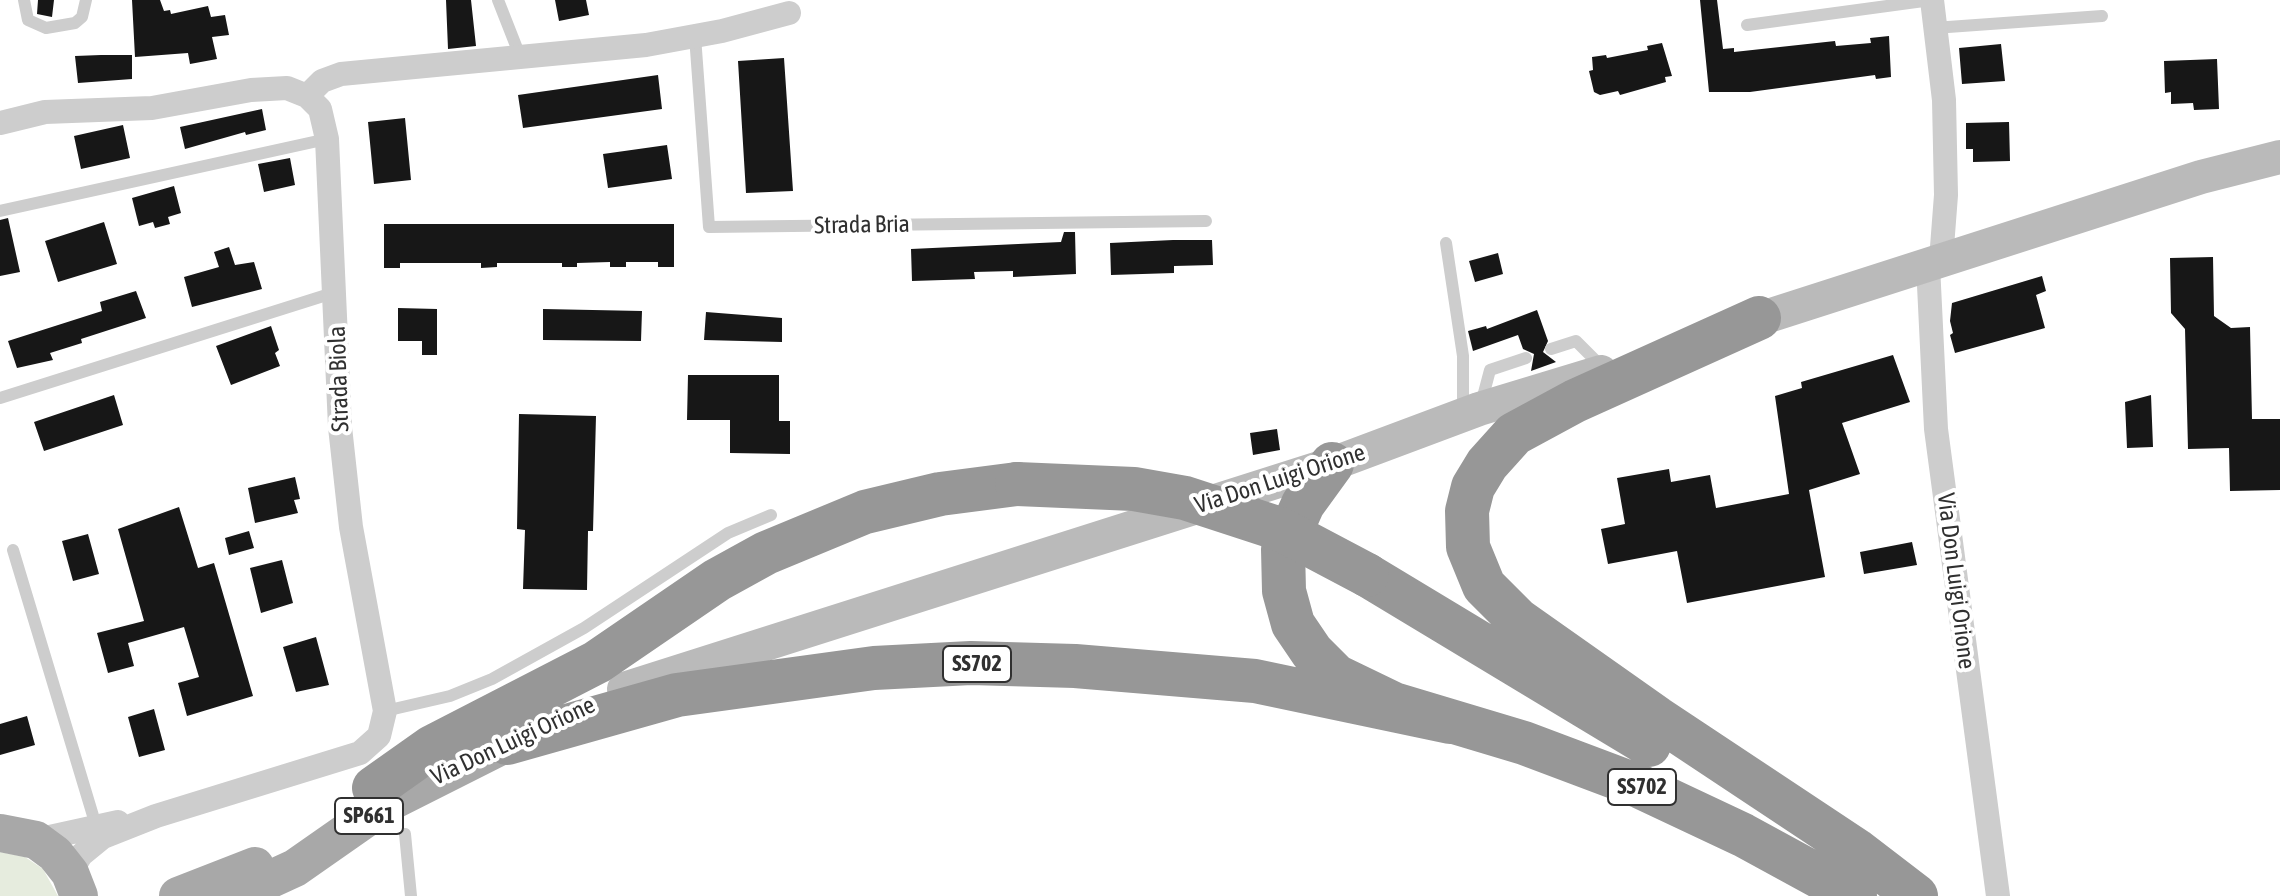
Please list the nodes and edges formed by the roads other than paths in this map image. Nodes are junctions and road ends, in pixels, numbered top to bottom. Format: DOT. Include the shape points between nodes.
graph roads {
  1 [pos="24,0"];
  2 [pos="86,0"];
  3 [pos="498,0"];
  4 [pos="1932,0"];
  5 [pos="789,13"];
  6 [pos="2102,16"];
  7 [pos="1747,25"];
  8 [pos="1934,28"];
  9 [pos="695,36"];
  10 [pos="520,56"];
  11 [pos="307,96"];
  12 [pos="0,123"];
  13 [pos="327,139"];
  14 [pos="2280,146"];
  15 [pos="2280,157"];
  16 [pos="2201,177"];
  17 [pos="0,211"];
  18 [pos="1206,221"];
  19 [pos="1446,243"];
  20 [pos="1934,262"];
  21 [pos="336,292"];
  22 [pos="1759,318"];
  23 [pos="1551,349"];
  24 [pos="1526,358"];
  25 [pos="1605,370"];
  26 [pos="0,398"];
  27 [pos="1471,413"];
  28 [pos="1332,464"];
  29 [pos="771,515"];
  30 [pos="13,550"];
  31 [pos="629,687"];
  32 [pos="385,711"];
  33 [pos="1450,722"];
  34 [pos="507,743"];
  35 [pos="374,788"];
  36 [pos="98,832"];
  37 [pos="405,834"];
  38 [pos="18,836"];
  39 [pos="1846,871"];
  40 [pos="79,887"];
  41 [pos="178,896"];
  42 [pos="234,896"];
  43 [pos="411,896"];
  44 [pos="1914,896"];
  45 [pos="1998,896"];
  1 -- 2 [label="lane" via="28,20 46,28 75,23"];
  3 -- 10 [label="lane"];
  4 -- 7 [label="lane"];
  4 -- 8 [label="street"];
  5 -- 9 [label="street"];
  6 -- 8 [label="lane"];
  8 -- 20 [label="street" via="1944,100 1946,195"];
  9 -- 10 [label="street"];
  9 -- 18 [label="lane, Strada Bria" via="709,227"];
  10 -- 11 [label="street" via="341,74 322,81"];
  11 -- 12 [label="street" via="287,88 251,90 152,108 45,112"];
  11 -- 13 [label="street, Strada Biola" via="320,109"];
  13 -- 17 [label="lane"];
  13 -- 21 [label="street, Strada Biola"];
  14 -- 16 [label="main road, Via Don Luigi Orione / SP661"];
  15 -- 16 [label="main road, Via Don Luigi Orione / SP661"];
  16 -- 20 [label="main road, Via Don Luigi Orione / SP661"];
  19 -- 27 [label="lane"];
  20 -- 22 [label="main road, Via Don Luigi Orione / SP661"];
  20 -- 45 [label="street, Via Don Luigi Orione" via="1936,429"];
  21 -- 26 [label="lane"];
  21 -- 32 [label="street, Strada Biola" via="340,427 351,527"];
  22 -- 25 [label="main road, Via Don Luigi Orione / SP661"];
  22 -- 39 [label="highway, SS702" via="1514,434 1473,487 1468,547 1484,586 1518,620 1657,718"];
  23 -- 25 [label="lane" via="1576,341"];
  24 -- 27 [label="lane" via="1490,370"];
  25 -- 27 [label="main road, Via Don Luigi Orione / SP661"];
  27 -- 28 [label="main road, Via Don Luigi Orione / SP661"];
  28 -- 31 [label="main road, Via Don Luigi Orione / SP661"];
  28 -- 33 [label="highway, SS702" via="1303,504 1283,549 1284,591 1293,624 1336,676 1394,704"];
  29 -- 32 [label="lane" via="728,533 584,628 492,679 450,696"];
  30 -- 36 [label="lane"];
  31 -- 34 [label="main road, Via Don Luigi Orione / SP661"];
  31 -- 35 [label="main road, Via Don Luigi Orione / SP661" via="510,723"];
  32 -- 36 [label="street" via="379,736 360,753"];
  33 -- 34 [label="highway, SS702" via="1240,680 971,663 874,668 677,695"];
  33 -- 39 [label="highway, SS702" via="1641,787"];
  34 -- 42 [label="main road, Via Don Luigi Orione / SP661" via="388,803 295,868"];
  35 -- 39 [label="highway, SS702, bridge" via="432,747 597,662 717,580 766,553 865,512 940,494 1017,484 1134,489 1185,498 1280,529 1367,575"];
  35 -- 41 [label="main road, Via Don Luigi Orione / SP661" via="279,854"];
  36 -- 38 [label="street"];
  36 -- 40 [label="street" via="81,855"];
  37 -- 43 [label="lane"];
  38 -- 40 [label="main road" via="55,854"];
  39 -- 44 [label="highway, SS702"];
}
